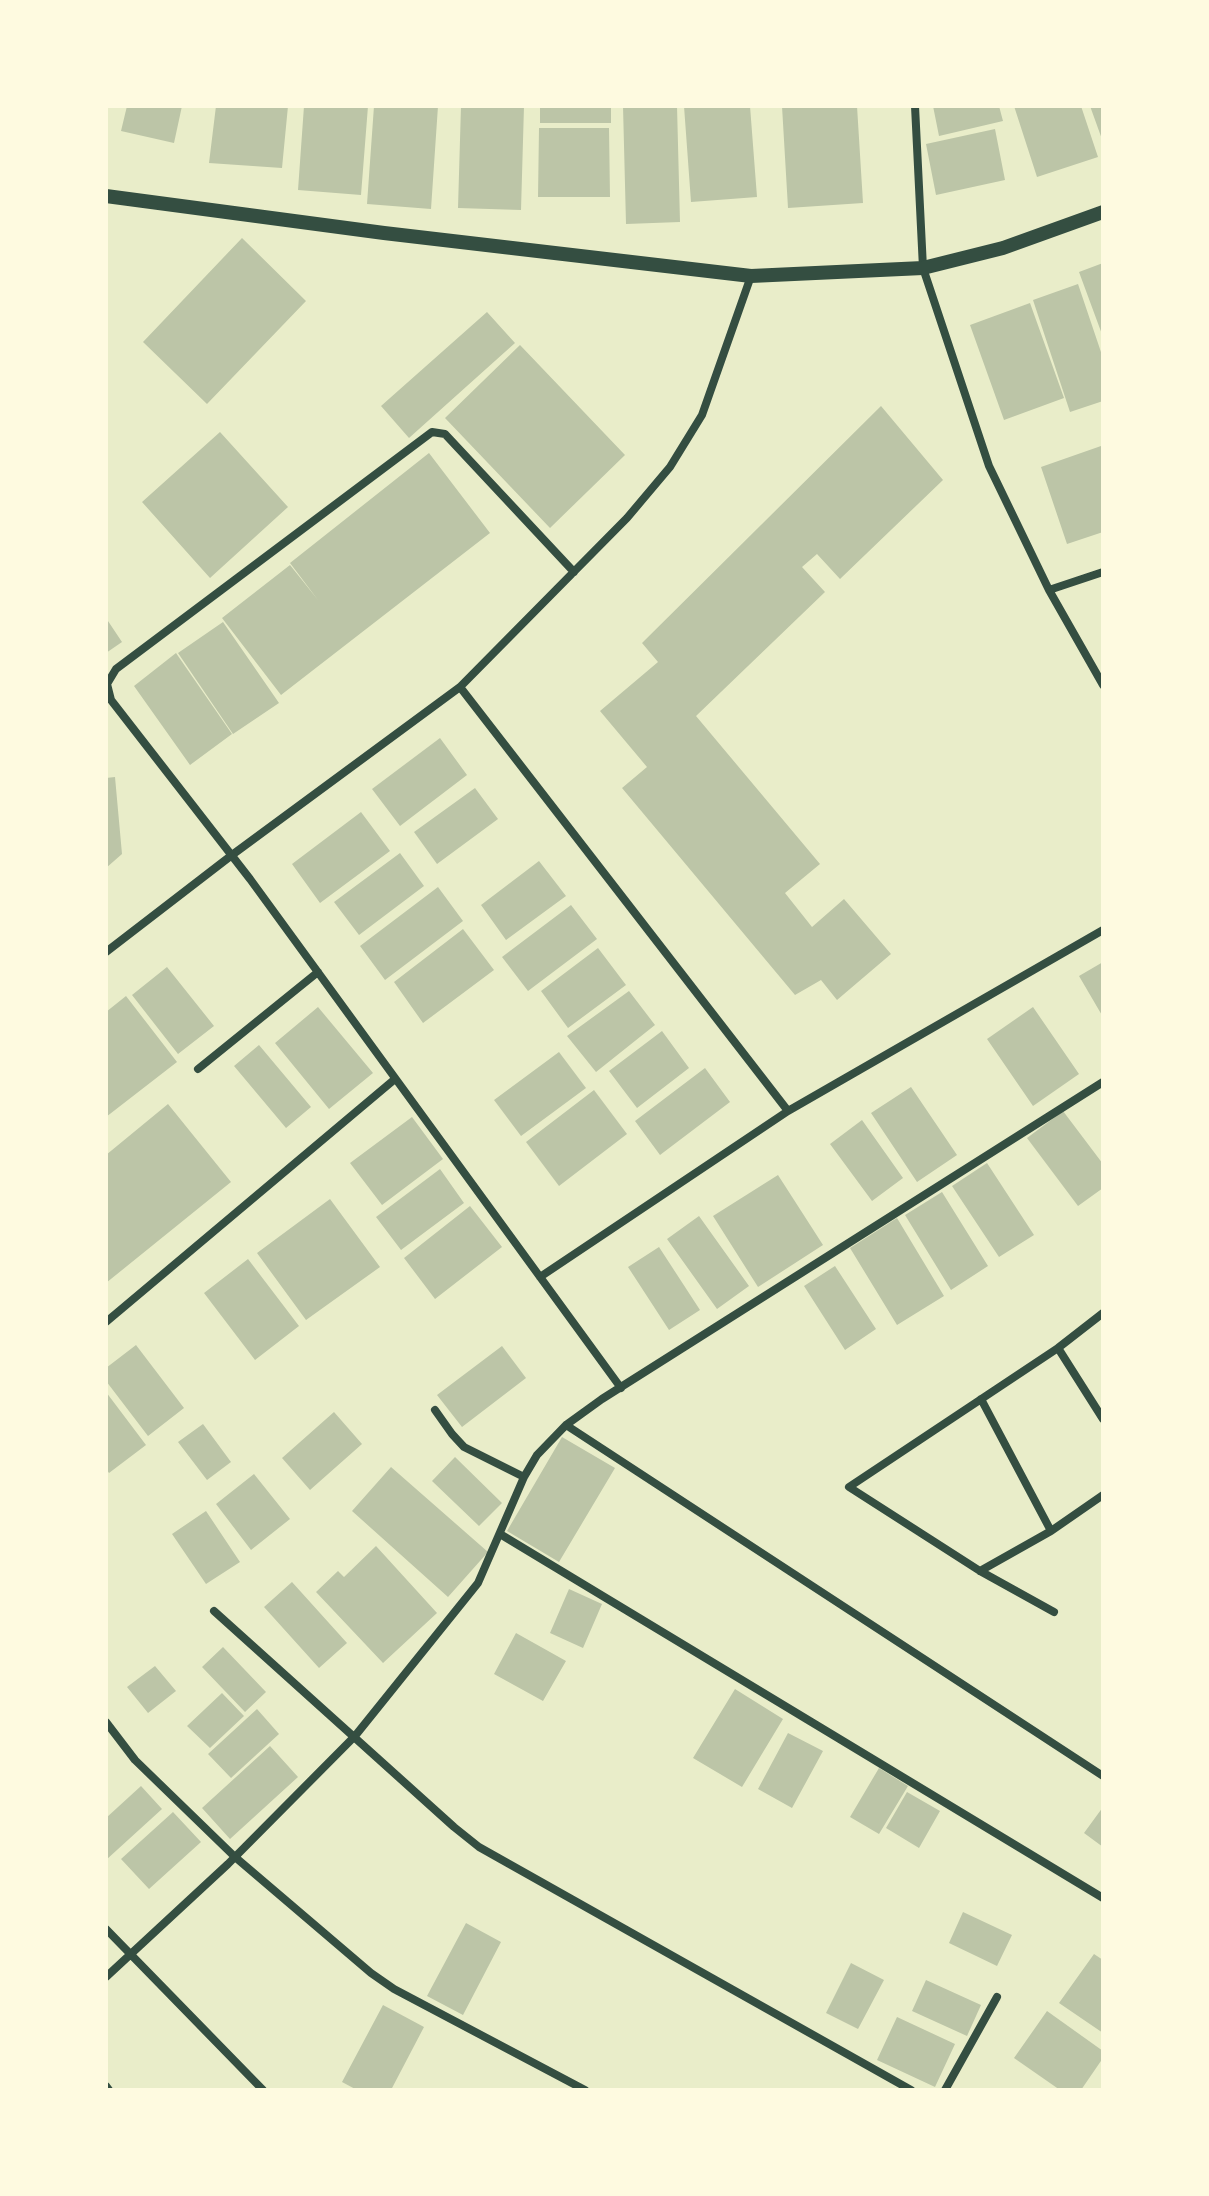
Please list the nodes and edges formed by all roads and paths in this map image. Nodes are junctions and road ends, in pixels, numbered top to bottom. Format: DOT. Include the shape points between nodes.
graph roads {
  1 [pos="915,106"];
  2 [pos="106,196"];
  3 [pos="1103,212"];
  4 [pos="923,268"];
  5 [pos="751,276"];
  6 [pos="574,572"];
  7 [pos="1103,572"];
  8 [pos="1049,590"];
  9 [pos="1103,685"];
  10 [pos="460,687"];
  11 [pos="232,855"];
  12 [pos="1103,930"];
  13 [pos="106,952"];
  14 [pos="318,972"];
  15 [pos="198,1069"];
  16 [pos="395,1079"];
  17 [pos="1103,1082"];
  18 [pos="788,1111"];
  19 [pos="540,1277"];
  20 [pos="1103,1313"];
  21 [pos="106,1322"];
  22 [pos="1058,1348"];
  23 [pos="621,1388"];
  24 [pos="981,1399"];
  25 [pos="435,1410"];
  26 [pos="1103,1419"];
  27 [pos="566,1425"];
  28 [pos="524,1477"];
  29 [pos="1103,1495"];
  30 [pos="1051,1531"];
  31 [pos="500,1534"];
  32 [pos="980,1571"];
  33 [pos="214,1611"];
  34 [pos="1054,1612"];
  35 [pos="107,1725"];
  36 [pos="355,1736"];
  37 [pos="1103,1776"];
  38 [pos="235,1857"];
  39 [pos="1103,1898"];
  40 [pos="106,1929"];
  41 [pos="130,1955"];
  42 [pos="106,1977"];
  43 [pos="997,1997"];
  44 [pos="263,2090"];
  45 [pos="585,2090"];
  46 [pos="911,2090"];
  47 [pos="945,2090"];
  1 -- 4 [label="street"];
  2 -- 5 [label="street"];
  3 -- 4 [label="street" via="1003,248"];
  4 -- 5 [label="street"];
  4 -- 8 [label="street" via="989,466"];
  5 -- 6 [label="street" via="702,415 670,467"];
  6 -- 10 [label="street"];
  6 -- 11 [label="street" via="445,434 432,432 116,669 107,684 111,700"];
  7 -- 8 [label="street"];
  8 -- 9 [label="street"];
  10 -- 11 [label="street"];
  10 -- 18 [label="street"];
  11 -- 13 [label="street"];
  11 -- 14 [label="street"];
  12 -- 18 [label="street"];
  14 -- 15 [label="street"];
  14 -- 16 [label="street"];
  16 -- 19 [label="street"];
  16 -- 21 [label="street"];
  17 -- 23 [label="street"];
  18 -- 19 [label="street"];
  19 -- 23 [label="street"];
  20 -- 22 [label="street"];
  22 -- 24 [label="street"];
  22 -- 26 [label="street"];
  23 -- 27 [label="street"];
  24 -- 30 [label="street"];
  24 -- 32 [label="street" via="849,1487"];
  25 -- 28 [label="street" via="464,1447"];
  27 -- 28 [label="street"];
  27 -- 37 [label="street"];
  28 -- 31 [label="street"];
  29 -- 30 [label="street"];
  30 -- 32 [label="street"];
  31 -- 36 [label="street" via="478,1583"];
  31 -- 39 [label="street"];
  32 -- 34 [label="street"];
  33 -- 36 [label="street"];
  35 -- 38 [label="street" via="135,1760"];
  36 -- 38 [label="street"];
  36 -- 46 [label="street" via="479,1847"];
  38 -- 41 [label="street"];
  38 -- 45 [label="street" via="394,1989"];
  40 -- 41 [label="street"];
  41 -- 42 [label="street"];
  41 -- 44 [label="street"];
  43 -- 47 [label="street"];
}
